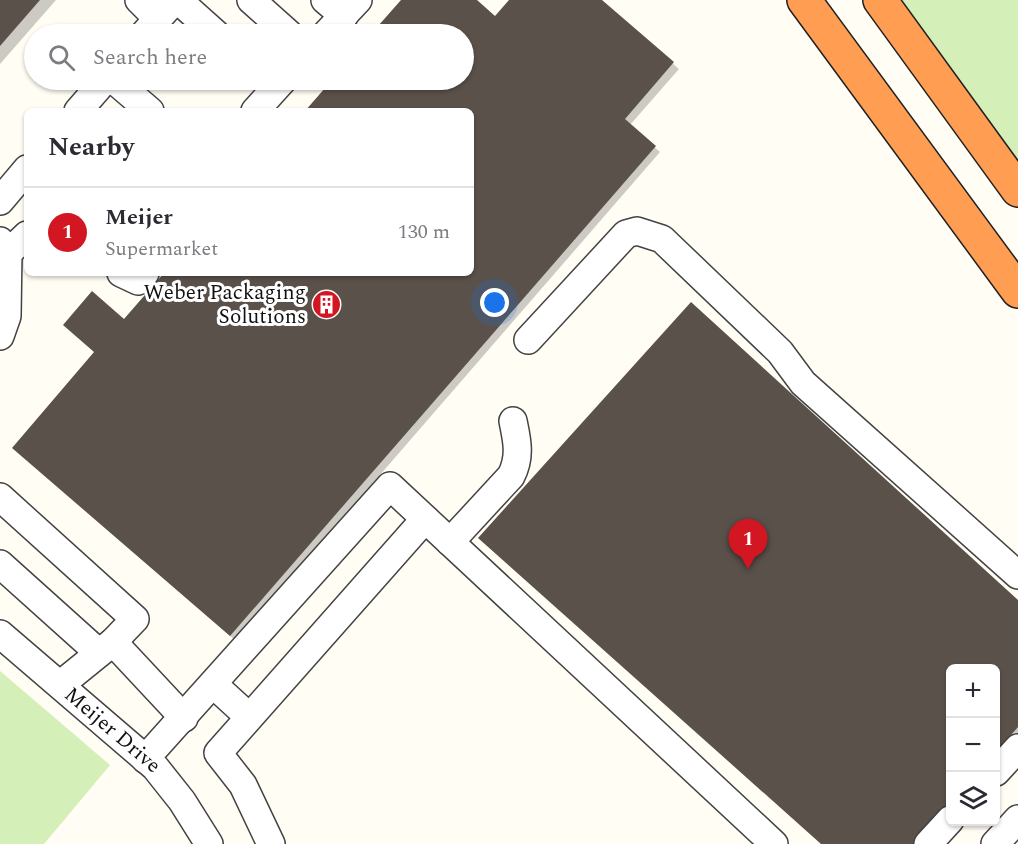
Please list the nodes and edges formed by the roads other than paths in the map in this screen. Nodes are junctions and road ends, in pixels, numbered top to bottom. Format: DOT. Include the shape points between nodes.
graph roads {
  1 [pos="139,0"];
  2 [pos="250,0"];
  3 [pos="804,0"];
  4 [pos="880,0"];
  5 [pos="164,13"];
  6 [pos="191,24"];
  7 [pos="278,24"];
  8 [pos="96,90"];
  9 [pos="126,90"];
  10 [pos="269,90"];
  11 [pos="81,108"];
  12 [pos="147,108"];
  13 [pos="257,108"];
  14 [pos="24,173"];
  15 [pos="1018,190"];
  16 [pos="0,201"];
  17 [pos="12,243"];
  18 [pos="127,276"];
  19 [pos="142,276"];
  20 [pos="1018,291"];
  21 [pos="0,336"];
  22 [pos="528,340"];
  23 [pos="513,421"];
  24 [pos="0,497"];
  25 [pos="425,519"];
  26 [pos="450,542"];
  27 [pos="0,564"];
  28 [pos="1018,575"];
  29 [pos="0,634"];
  30 [pos="106,648"];
  31 [pos="213,684"];
  32 [pos="60,685"];
  33 [pos="248,716"];
  34 [pos="184,718"];
  35 [pos="1018,748"];
  36 [pos="145,759"];
  37 [pos="1000,768"];
  38 [pos="1018,819"];
  39 [pos="946,825"];
  40 [pos="209,844"];
  41 [pos="271,844"];
  42 [pos="774,844"];
  43 [pos="928,844"];
  44 [pos="995,844"];
  1 -- 5 [label="lane"];
  2 -- 7 [label="lane"];
  3 -- 20 [label="highway"];
  4 -- 15 [label="highway"];
  5 -- 6 [label="lane"];
  8 -- 11 [label="lane"];
  9 -- 12 [label="lane"];
  10 -- 13 [label="lane"];
  14 -- 16 [label="lane"];
  17 -- 21 [label="lane" via="7,316"];
  18 -- 19 [label="lane" via="138,281"];
  22 -- 28 [label="lane" via="626,234 637,231 662,239 780,352 802,383"];
  23 -- 26 [label="lane" via="518,443 511,476"];
  24 -- 30 [label="lane" via="135,619"];
  25 -- 26 [label="lane"];
  25 -- 31 [label="lane" via="390,486"];
  25 -- 33 [label="lane"];
  26 -- 42 [label="lane"];
  27 -- 30 [label="lane"];
  29 -- 32 [label="lane, Meijer Drive"];
  30 -- 32 [label="lane"];
  30 -- 34 [label="lane"];
  31 -- 33 [label="lane"];
  31 -- 34 [label="lane"];
  32 -- 36 [label="lane, Meijer Drive"];
  33 -- 41 [label="lane" via="218,753 243,785"];
  34 -- 36 [label="lane"];
  35 -- 37 [label="lane"];
  36 -- 40 [label="lane, Meijer Drive" via="182,801"];
  38 -- 44 [label="lane"];
  39 -- 43 [label="lane"];
}
